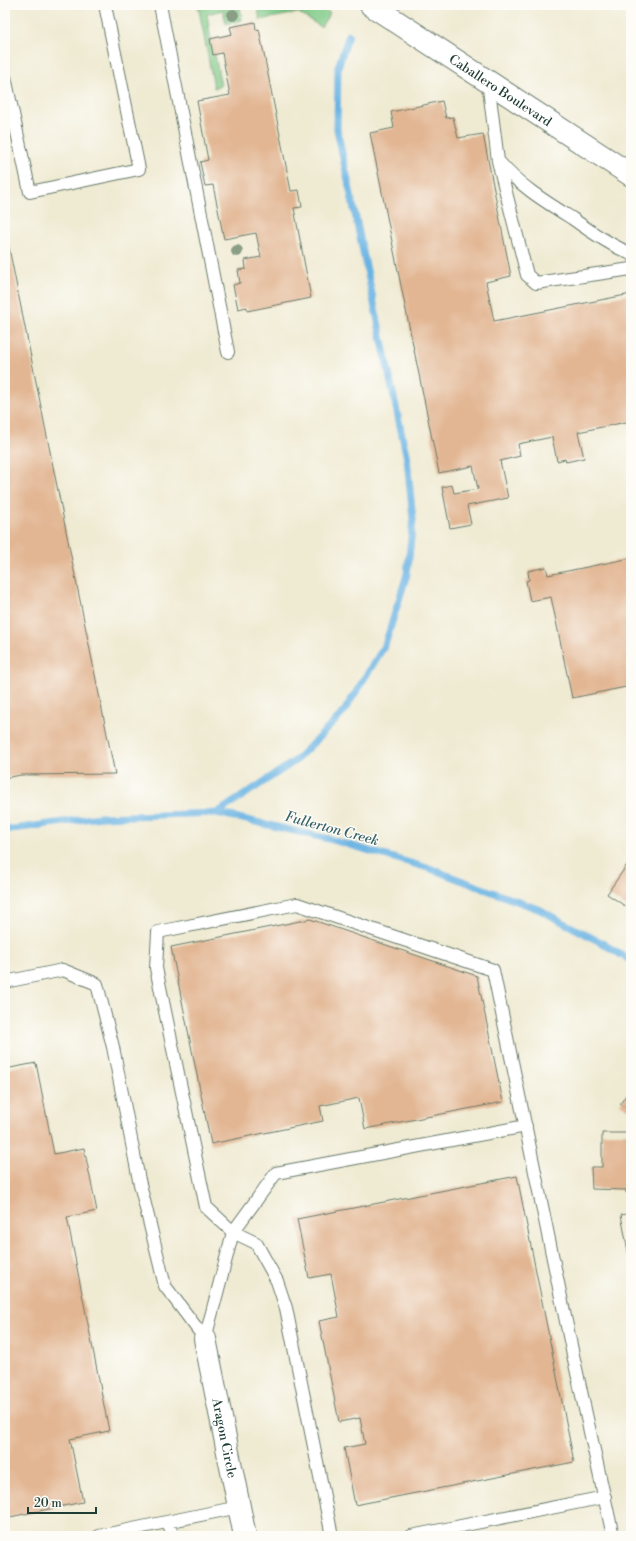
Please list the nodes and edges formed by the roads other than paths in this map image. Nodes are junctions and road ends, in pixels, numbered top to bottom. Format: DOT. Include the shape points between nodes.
graph roads {
  1 [pos="105,5"];
  2 [pos="160,5"];
  3 [pos="370,5"];
  4 [pos="5,77"];
  5 [pos="488,82"];
  6 [pos="498,161"];
  7 [pos="631,175"];
  8 [pos="631,254"];
  9 [pos="631,269"];
  10 [pos="228,352"];
  11 [pos="5,982"];
  12 [pos="526,1126"];
  13 [pos="233,1232"];
  14 [pos="205,1339"];
  15 [pos="605,1497"];
  16 [pos="239,1507"];
  17 [pos="169,1522"];
  18 [pos="99,1536"];
  19 [pos="172,1536"];
  20 [pos="245,1536"];
  21 [pos="332,1536"];
  22 [pos="411,1536"];
  23 [pos="613,1536"];
  1 -- 4 [label="lane" via="139,169 30,192"];
  2 -- 10 [label="lane"];
  3 -- 5 [label="street, Caballero Boulevard"];
  5 -- 6 [label="lane"];
  5 -- 7 [label="street, Caballero Boulevard"];
  6 -- 8 [label="lane" via="513,178 536,196"];
  6 -- 9 [label="lane" via="527,275 536,283"];
  11 -- 14 [label="lane" via="64,970 97,984 113,1047 139,1180 165,1286"];
  12 -- 13 [label="lane" via="276,1173"];
  12 -- 13 [label="lane" via="493,970 297,904 158,932 156,968 206,1206"];
  12 -- 15 [label="lane"];
  13 -- 14 [label="lane"];
  13 -- 21 [label="lane" via="256,1243 277,1281 286,1308"];
  14 -- 16 [label="street, Aragon Circle"];
  15 -- 22 [label="lane"];
  15 -- 23 [label="lane"];
  16 -- 17 [label="lane"];
  16 -- 20 [label="street, Aragon Circle"];
  17 -- 18 [label="lane"];
  17 -- 19 [label="lane"];
}
